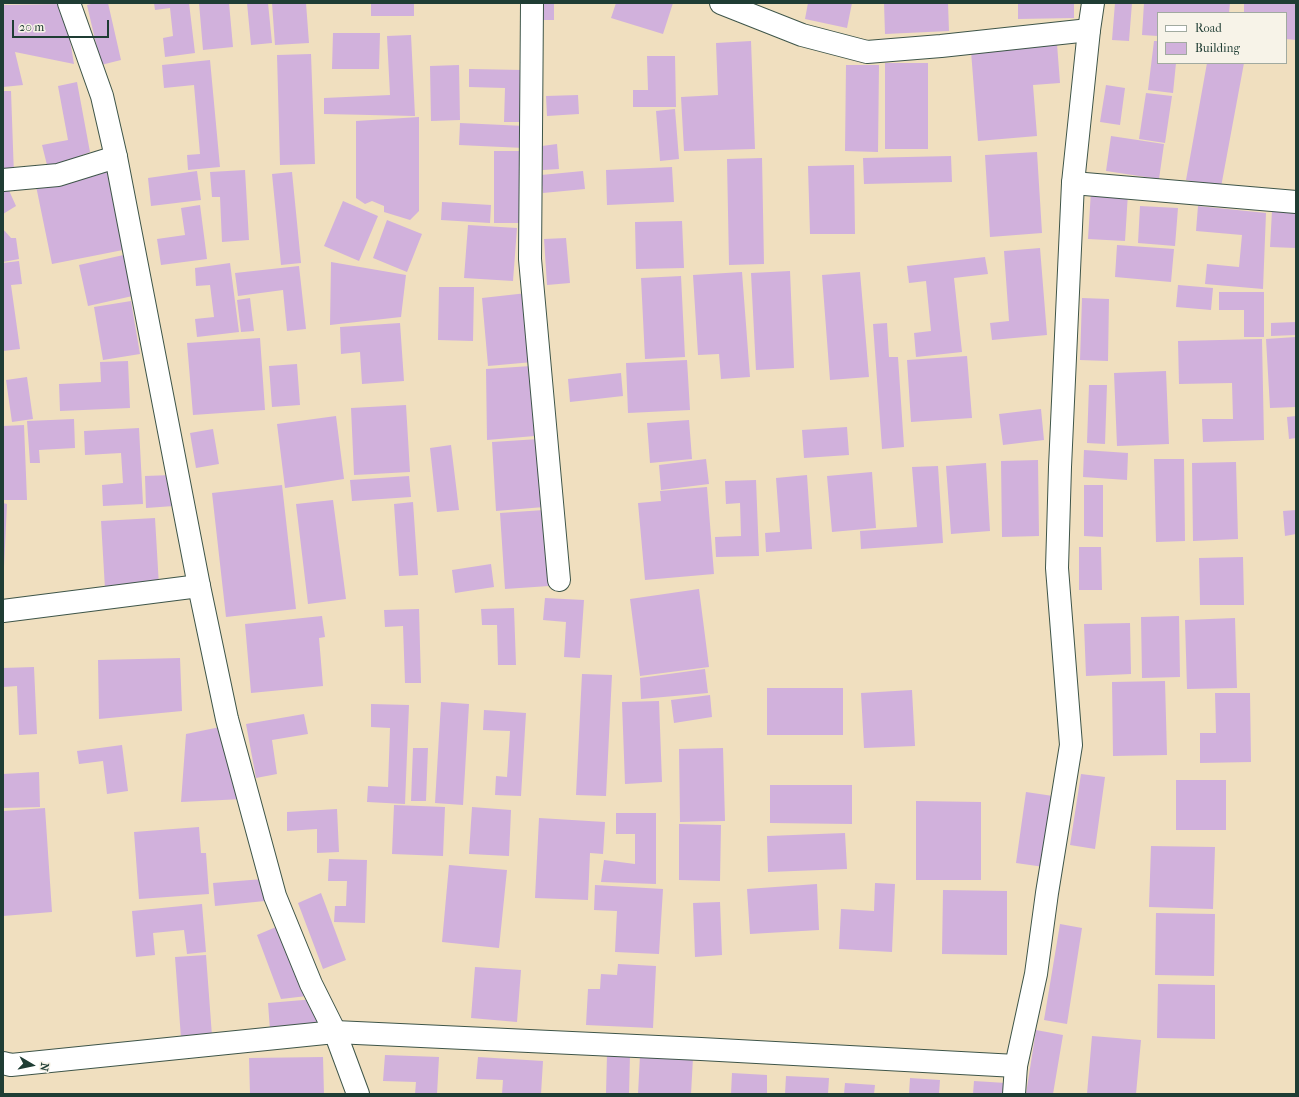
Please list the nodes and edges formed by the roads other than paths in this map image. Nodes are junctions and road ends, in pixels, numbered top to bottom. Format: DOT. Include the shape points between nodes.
graph roads {
  1 [pos="69,3"];
  2 [pos="532,3"];
  3 [pos="721,3"];
  4 [pos="1093,3"];
  5 [pos="1088,30"];
  6 [pos="116,157"];
  7 [pos="3,180"];
  8 [pos="1073,183"];
  9 [pos="1296,202"];
  10 [pos="559,580"];
  11 [pos="199,586"];
  12 [pos="3,611"];
  13 [pos="335,1032"];
  14 [pos="3,1063"];
  15 [pos="1016,1066"];
  16 [pos="358,1094"];
  17 [pos="1014,1094"];
  1 -- 6 [label="street" via="102,96"];
  2 -- 10 [label="street" via="530,259"];
  3 -- 5 [label="street" via="802,35 867,52"];
  4 -- 5 [label="street"];
  5 -- 8 [label="street"];
  6 -- 7 [label="street" via="58,175"];
  6 -- 11 [label="street"];
  8 -- 9 [label="street"];
  8 -- 15 [label="street" via="1057,568 1071,745 1036,974"];
  11 -- 12 [label="street"];
  11 -- 13 [label="street" via="227,719 275,896 311,984"];
  13 -- 14 [label="street" via="11,1065"];
  13 -- 15 [label="street"];
  13 -- 16 [label="street"];
  15 -- 17 [label="street"];
}
